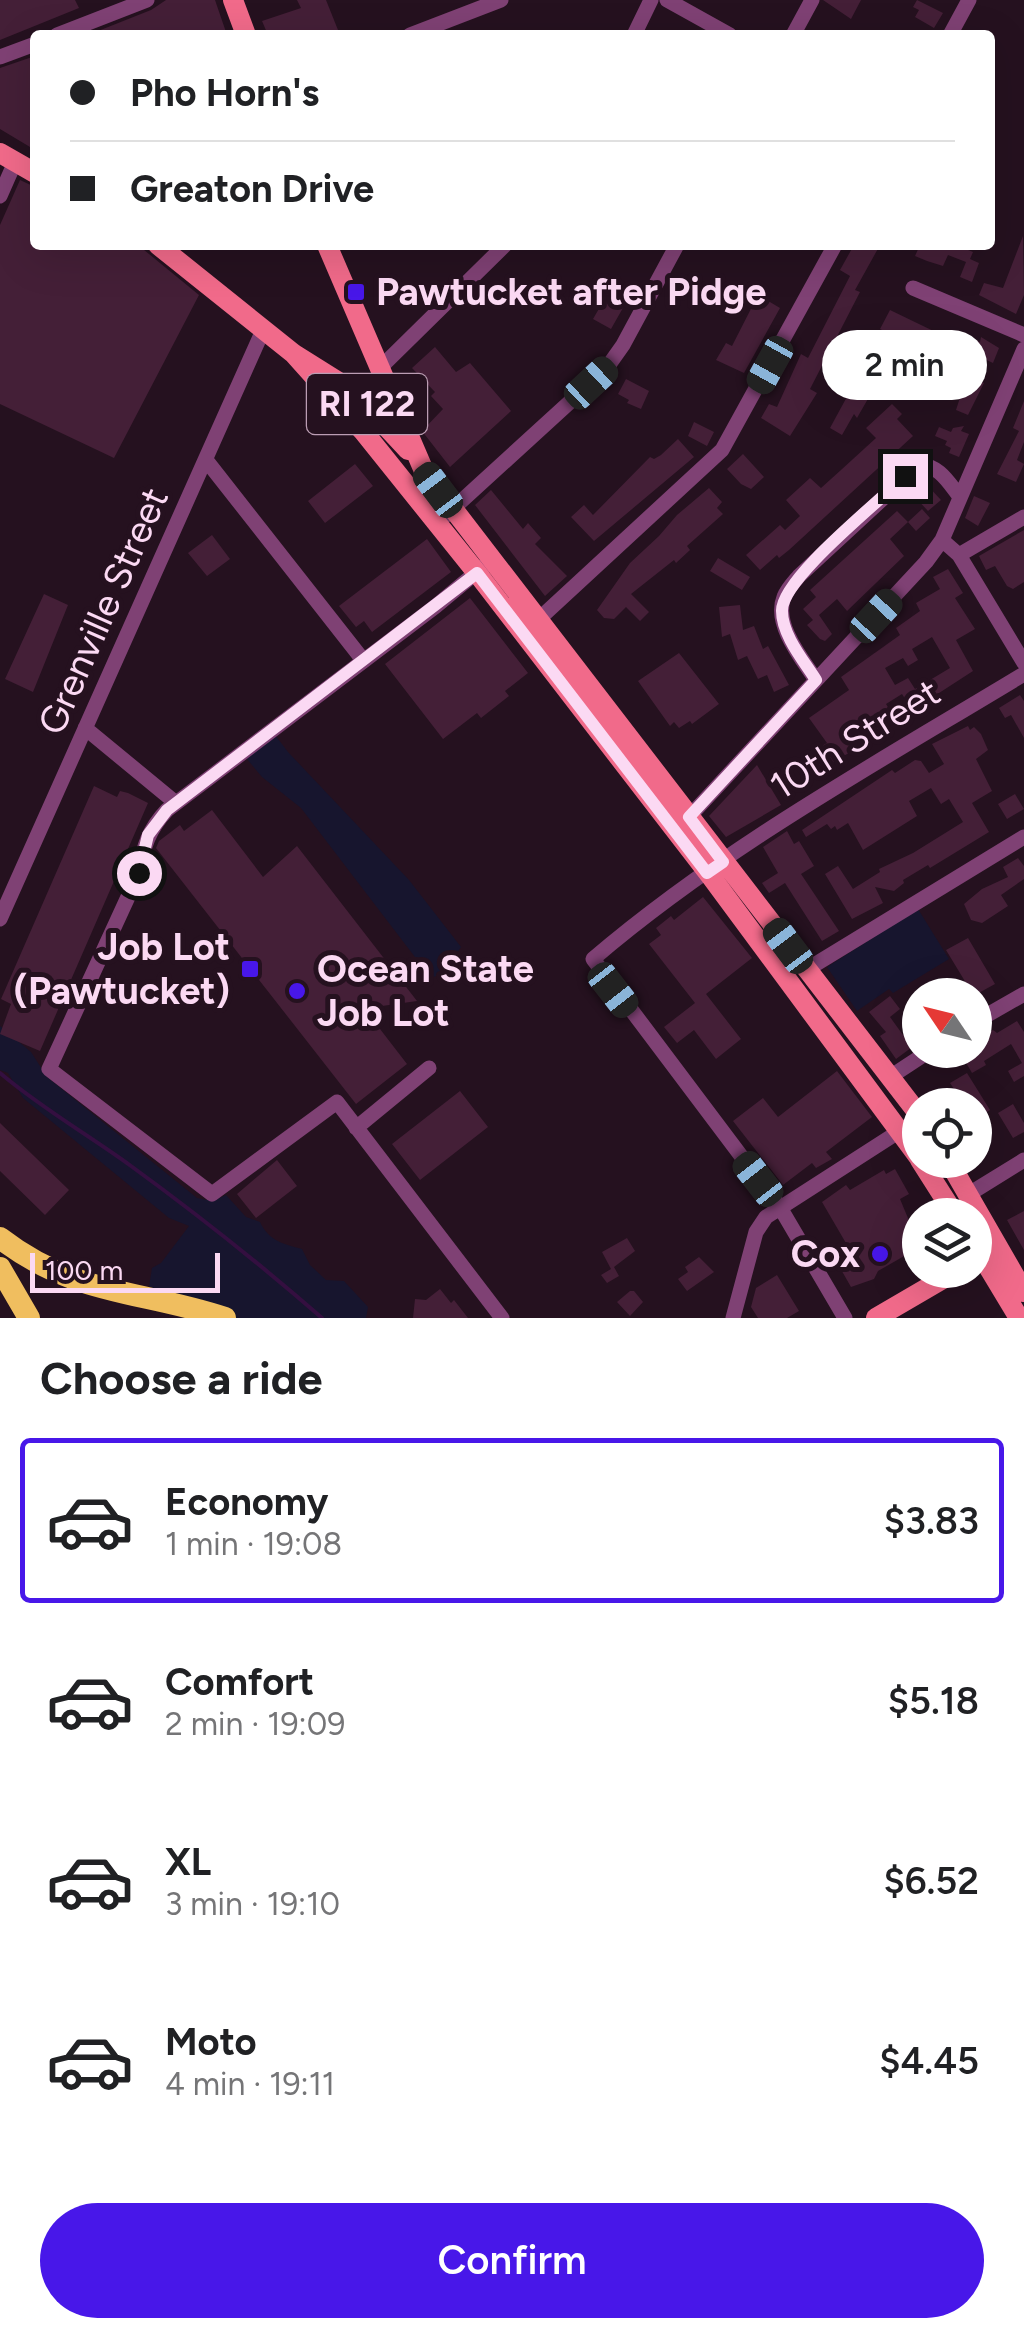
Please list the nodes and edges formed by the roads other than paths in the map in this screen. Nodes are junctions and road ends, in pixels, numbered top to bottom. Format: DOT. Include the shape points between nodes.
graph roads {
  1 [pos="147,0"];
  2 [pos="233,0"];
  3 [pos="501,0"];
  4 [pos="651,0"];
  5 [pos="668,0"];
  6 [pos="812,0"];
  7 [pos="969,0"];
  8 [pos="70,30"];
  9 [pos="244,30"];
  10 [pos="423,30"];
  11 [pos="636,30"];
  12 [pos="721,30"];
  13 [pos="796,30"];
  14 [pos="953,30"];
  15 [pos="30,46"];
  16 [pos="0,57"];
  17 [pos="8,157"];
  18 [pos="30,170"];
  19 [pos="0,196"];
  20 [pos="164,250"];
  21 [pos="329,250"];
  22 [pos="501,250"];
  23 [pos="674,250"];
  24 [pos="832,250"];
  25 [pos="914,288"];
  26 [pos="264,328"];
  27 [pos="1024,335"];
  28 [pos="365,340"];
  29 [pos="1024,349"];
  30 [pos="294,354"];
  31 [pos="380,368"];
  32 [pos="360,397"];
  33 [pos="363,432"];
  34 [pos="206,460"];
  35 [pos="424,471"];
  36 [pos="960,497"];
  37 [pos="445,516"];
  38 [pos="1024,516"];
  39 [pos="942,540"];
  40 [pos="960,555"];
  41 [pos="484,566"];
  42 [pos="534,624"];
  43 [pos="363,660"];
  44 [pos="1024,663"];
  45 [pos="1024,674"];
  46 [pos="816,680"];
  47 [pos="85,728"];
  48 [pos="176,802"];
  49 [pos="689,817"];
  50 [pos="1024,837"];
  51 [pos="715,867"];
  52 [pos="0,919"];
  53 [pos="806,970"];
  54 [pos="1024,994"];
  55 [pos="992,1012"];
  56 [pos="429,1068"];
  57 [pos="904,1068"];
  58 [pos="890,1077"];
  59 [pos="902,1093"];
  60 [pos="356,1128"];
  61 [pos="902,1131"];
  62 [pos="1024,1160"];
  63 [pos="959,1178"];
  64 [pos="969,1194"];
  65 [pos="970,1198"];
  66 [pos="781,1208"];
  67 [pos="0,1238"];
  68 [pos="992,1261"];
  69 [pos="0,1268"];
  70 [pos="992,1268"];
  71 [pos="927,1288"];
  72 [pos="1024,1292"];
  73 [pos="29,1318"];
  74 [pos="224,1318"];
  75 [pos="502,1318"];
  76 [pos="734,1318"];
  77 [pos="845,1318"];
  78 [pos="876,1318"];
  79 [pos="1019,1318"];
  1 -- 8 [label="street"];
  2 -- 9 [label="main road"];
  3 -- 10 [label="street"];
  4 -- 11 [label="street"];
  5 -- 12 [label="street"];
  6 -- 13 [label="street"];
  7 -- 14 [label="street"];
  15 -- 16 [label="street"];
  17 -- 18 [label="main road"];
  17 -- 19 [label="street"];
  20 -- 26 [label="main road, RI 122"];
  21 -- 28 [label="main road"];
  22 -- 31 [label="street"];
  23 -- 37 [label="street" via="623,345 591,383"];
  24 -- 42 [label="street" via="722,450"];
  25 -- 27 [label="street"];
  26 -- 30 [label="main road, RI 122"];
  26 -- 34 [label="street, Grenville Street"];
  28 -- 31 [label="main road"];
  28 -- 32 [label="main road" via="369,362"];
  29 -- 36 [label="street"];
  30 -- 32 [label="main road, RI 122"];
  30 -- 33 [label="main road, RI 122"];
  31 -- 35 [label="main road"];
  32 -- 33 [label="main road"];
  32 -- 35 [label="main road, RI 122"];
  33 -- 37 [label="main road"];
  34 -- 43 [label="street"];
  34 -- 47 [label="street, Grenville Street"];
  35 -- 37 [label="main road"];
  36 -- 39 [label="street"];
  36 -- 46 [label="street" via="940,473 918,466 799,576 784,596 784,626"];
  37 -- 41 [label="main road"];
  38 -- 40 [label="street"];
  39 -- 40 [label="street"];
  39 -- 46 [label="street"];
  40 -- 44 [label="street"];
  41 -- 42 [label="main road"];
  41 -- 43 [label="street"];
  42 -- 49 [label="main road"];
  42 -- 51 [label="main road"];
  43 -- 48 [label="street"];
  45 -- 51 [label="street, 10th Street"];
  46 -- 49 [label="street"];
  47 -- 48 [label="street"];
  47 -- 52 [label="street, Grenville Street"];
  48 -- 60 [label="street" via="152,826 139,873 49,1069 212,1194 338,1102"];
  49 -- 51 [label="main road"];
  50 -- 53 [label="street"];
  51 -- 53 [label="main road"];
  51 -- 61 [label="main road"];
  51 -- 66 [label="street, 10th Street" via="593,960"];
  53 -- 58 [label="main road"];
  54 -- 55 [label="street"];
  56 -- 60 [label="street"];
  57 -- 58 [label="street"];
  58 -- 59 [label="main road"];
  60 -- 75 [label="street"];
  61 -- 66 [label="street"];
  62 -- 64 [label="street"];
  63 -- 64 [label="main road"];
  64 -- 65 [label="main road"];
  66 -- 76 [label="street" via="756,1232"];
  66 -- 77 [label="street"];
  67 -- 74 [label="highway" via="82,1284"];
  68 -- 72 [label="main road"];
  69 -- 73 [label="highway"];
  70 -- 79 [label="main road"];
  71 -- 78 [label="main road"];
}
